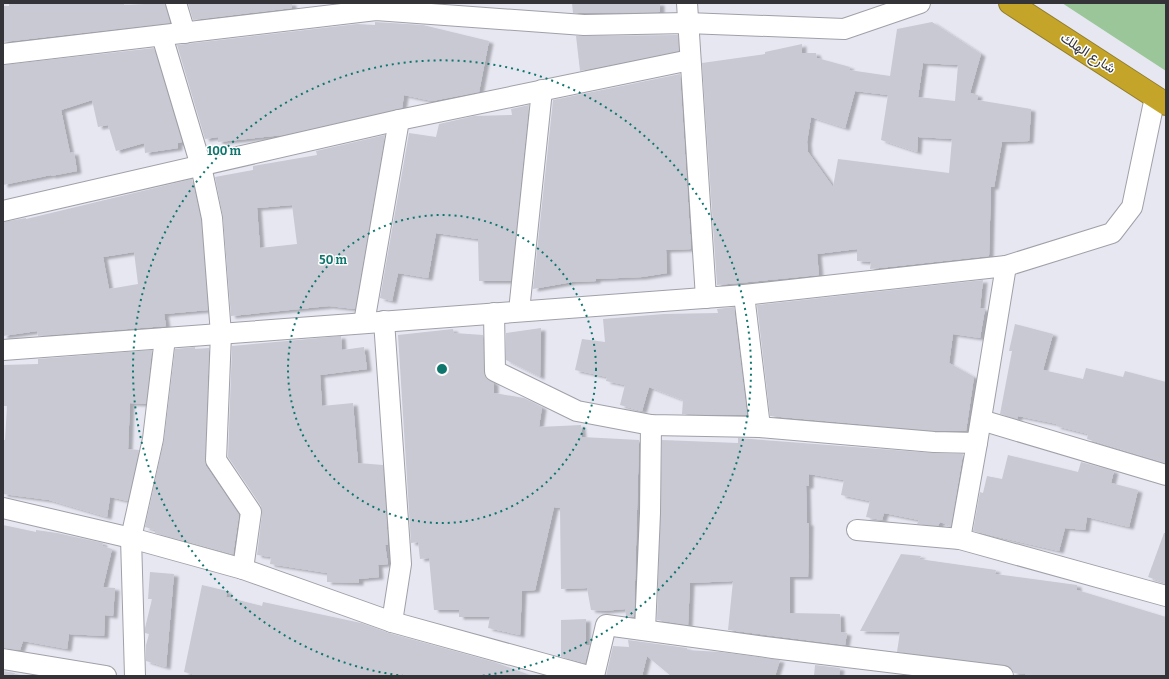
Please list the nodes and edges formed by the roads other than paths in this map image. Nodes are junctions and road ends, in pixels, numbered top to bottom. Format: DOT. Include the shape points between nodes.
graph roads {
  1 [pos="176,3"];
  2 [pos="687,3"];
  3 [pos="920,3"];
  4 [pos="1010,3"];
  5 [pos="513,12"];
  6 [pos="687,23"];
  7 [pos="185,33"];
  8 [pos="162,36"];
  9 [pos="3,54"];
  10 [pos="690,60"];
  11 [pos="542,90"];
  12 [pos="1160,100"];
  13 [pos="400,120"];
  14 [pos="201,166"];
  15 [pos="3,211"];
  16 [pos="1006,266"];
  17 [pos="744,295"];
  18 [pos="706,298"];
  19 [pos="519,311"];
  20 [pos="494,313"];
  21 [pos="384,322"];
  22 [pos="364,323"];
  23 [pos="221,334"];
  24 [pos="165,338"];
  25 [pos="3,350"];
  26 [pos="981,420"];
  27 [pos="651,426"];
  28 [pos="760,427"];
  29 [pos="977,443"];
  30 [pos="1166,475"];
  31 [pos="3,508"];
  32 [pos="857,530"];
  33 [pos="131,538"];
  34 [pos="960,539"];
  35 [pos="243,569"];
  36 [pos="1166,596"];
  37 [pos="392,622"];
  38 [pos="645,630"];
  39 [pos="3,659"];
  40 [pos="106,676"];
  41 [pos="135,676"];
  42 [pos="588,676"];
  43 [pos="594,676"];
  44 [pos="1003,676"];
  1 -- 7 [label="street"];
  2 -- 6 [label="street"];
  3 -- 6 [label="street" via="844,29"];
  4 -- 12 [label="highway, شارع الهلك"];
  5 -- 6 [label="street" via="584,25"];
  5 -- 7 [label="street" via="376,10"];
  6 -- 10 [label="street"];
  7 -- 8 [label="street"];
  8 -- 9 [label="street"];
  8 -- 14 [label="street"];
  10 -- 11 [label="street"];
  10 -- 18 [label="street"];
  11 -- 13 [label="street"];
  11 -- 19 [label="street"];
  12 -- 16 [label="street" via="1132,207 1112,233"];
  13 -- 14 [label="street"];
  13 -- 22 [label="street"];
  14 -- 15 [label="street"];
  14 -- 23 [label="street" via="212,218"];
  16 -- 17 [label="street"];
  16 -- 26 [label="street"];
  17 -- 18 [label="street"];
  17 -- 28 [label="street"];
  18 -- 19 [label="street"];
  19 -- 20 [label="street"];
  20 -- 21 [label="street"];
  20 -- 27 [label="street" via="495,371 577,411"];
  21 -- 22 [label="street"];
  21 -- 37 [label="street" via="401,564"];
  22 -- 23 [label="street"];
  23 -- 24 [label="street"];
  23 -- 35 [label="street" via="216,460 251,512"];
  24 -- 25 [label="street"];
  24 -- 33 [label="street" via="153,439"];
  26 -- 29 [label="street"];
  26 -- 30 [label="street"];
  27 -- 28 [label="street"];
  27 -- 38 [label="street"];
  28 -- 29 [label="street" via="934,442"];
  29 -- 34 [label="street"];
  31 -- 33 [label="street"];
  32 -- 34 [label="street"];
  33 -- 35 [label="street"];
  33 -- 41 [label="street"];
  34 -- 36 [label="street"];
  35 -- 37 [label="street"];
  37 -- 42 [label="street"];
  38 -- 43 [label="street" via="606,625"];
  38 -- 44 [label="street"];
  39 -- 40 [label="street"];
}
